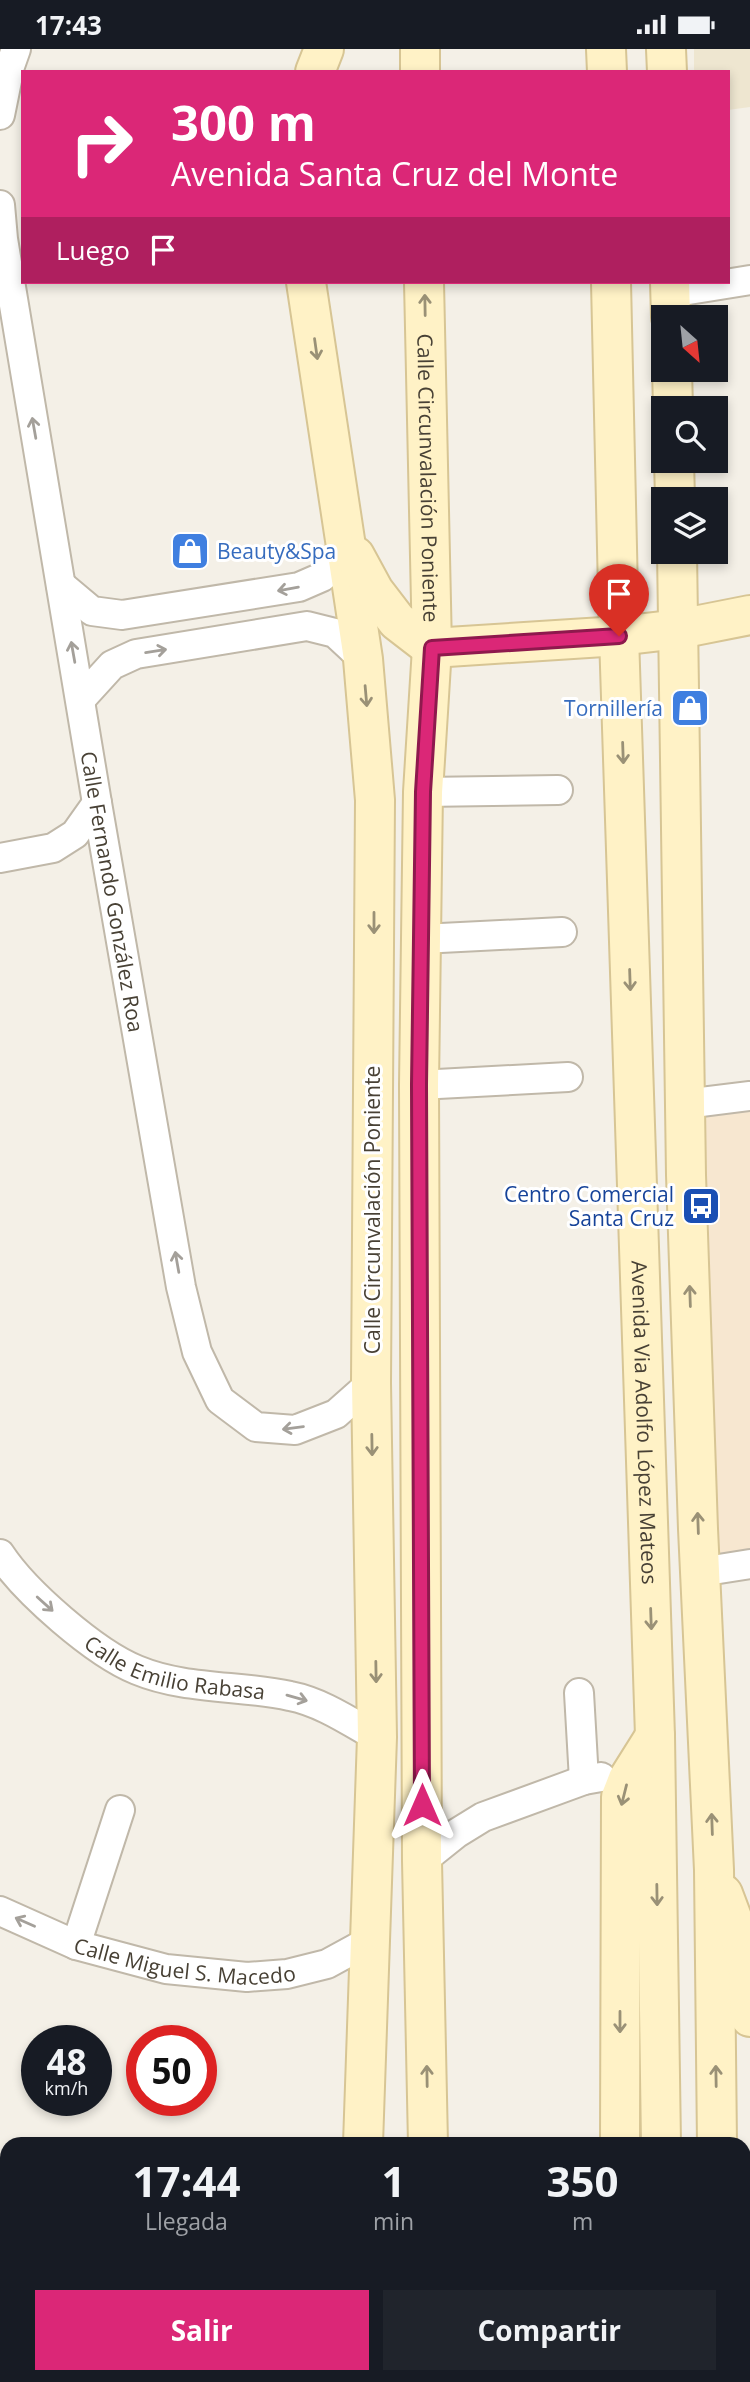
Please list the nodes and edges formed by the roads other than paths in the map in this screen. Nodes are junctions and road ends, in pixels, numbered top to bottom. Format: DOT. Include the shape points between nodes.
graph roads {
  1 [pos="16,49"];
  2 [pos="420,49"];
  3 [pos="606,49"];
  4 [pos="666,49"];
  5 [pos="420,70"];
  6 [pos="607,70"];
  7 [pos="667,70"];
  8 [pos="0,115"];
  9 [pos="0,205"];
  10 [pos="1,238"];
  11 [pos="750,280"];
  12 [pos="306,284"];
  13 [pos="424,284"];
  14 [pos="611,284"];
  15 [pos="670,297"];
  16 [pos="345,545"];
  17 [pos="677,564"];
  18 [pos="61,585"];
  19 [pos="750,615"];
  20 [pos="679,629"];
  21 [pos="619,636"];
  22 [pos="432,648"];
  23 [pos="363,659"];
  24 [pos="81,699"];
  25 [pos="558,790"];
  26 [pos="423,792"];
  27 [pos="97,803"];
  28 [pos="0,859"];
  29 [pos="562,932"];
  30 [pos="421,939"];
  31 [pos="568,1077"];
  32 [pos="419,1085"];
  33 [pos="750,1096"];
  34 [pos="685,1104"];
  35 [pos="371,1383"];
  36 [pos="0,1553"];
  37 [pos="750,1564"];
  38 [pos="700,1572"];
  39 [pos="579,1693"];
  40 [pos="655,1735"];
  41 [pos="376,1737"];
  42 [pos="120,1810"];
  43 [pos="422,1861"];
  44 [pos="714,1870"];
  45 [pos="0,1911"];
  46 [pos="371,1940"];
  47 [pos="76,1945"];
  48 [pos="750,2017"];
  49 [pos="363,2137"];
  50 [pos="428,2137"];
  51 [pos="620,2137"];
  52 [pos="661,2137"];
  53 [pos="717,2137"];
  1 -- 8 [label="street"];
  2 -- 5 [label="main road"];
  3 -- 6 [label="main road"];
  4 -- 7 [label="main road"];
  9 -- 10 [label="street, Calle Fernando González Roa"];
  18 -- 10 [label="street, Calle Fernando González Roa, one-way"];
  11 -- 15 [label="street"];
  12 -- 16 [label="main road, Calle Circunvalación Poniente, one-way"];
  22 -- 13 [label="main road, Calle Circunvalación Poniente, one-way"];
  14 -- 21 [label="main road, Avenida Via Adolfo López Mateos"];
  16 -- 18 [label="street, one-way" via="322,576 299,587 122,615 92,611"];
  16 -- 22 [label="main road" via="397,621"];
  16 -- 23 [label="main road, Calle Circunvalación Poniente"];
  17 -- 20 [label="main road"];
  24 -- 18 [label="street, Calle Fernando González Roa, one-way"];
  19 -- 20 [label="main road"];
  20 -- 21 [label="main road"];
  20 -- 34 [label="main road"];
  21 -- 22 [label="main road"];
  21 -- 40 [label="main road, Avenida Via Adolfo López Mateos, one-way"];
  22 -- 26 [label="main road, Calle Circunvalación Poniente"];
  24 -- 23 [label="street, one-way" via="112,665 136,654 307,626 335,633"];
  23 -- 35 [label="main road, Calle Circunvalación Poniente, one-way" via="375,800"];
  24 -- 27 [label="street, Calle Fernando González Roa"];
  25 -- 26 [label="street"];
  26 -- 30 [label="main road, Calle Circunvalación Poniente"];
  27 -- 28 [label="street" via="75,834 53,848"];
  35 -- 27 [label="street, Calle Fernando González Roa, one-way" via="336,1414 295,1430 256,1427 220,1400 197,1352 181,1287"];
  29 -- 30 [label="street"];
  30 -- 32 [label="main road, Calle Circunvalación Poniente"];
  31 -- 32 [label="street"];
  32 -- 43 [label="main road, Calle Circunvalación Poniente"];
  33 -- 34 [label="street"];
  38 -- 34 [label="main road, one-way"];
  35 -- 41 [label="main road, Calle Circunvalación Poniente, one-way"];
  36 -- 41 [label="street, Calle Emilio Rabasa, one-way" via="42,1603 103,1651 137,1670 177,1681 290,1696 322,1706"];
  37 -- 38 [label="street"];
  44 -- 38 [label="main road, one-way"];
  39 -- 43 [label="street" via="592,1778 483,1817"];
  40 -- 51 [label="main road, one-way" via="621,1797"];
  40 -- 52 [label="main road, Avenida Via Adolfo López Mateos, one-way"];
  41 -- 46 [label="main road, Calle Circunvalación Poniente"];
  42 -- 47 [label="street"];
  50 -- 43 [label="main road, Calle Circunvalación Poniente, one-way"];
  44 -- 48 [label="main road" via="743,1947"];
  53 -- 44 [label="main road, one-way"];
  47 -- 45 [label="street, Calle Miguel S. Macedo, one-way"];
  46 -- 47 [label="street, Calle Miguel S. Macedo" via="327,1964 247,1977 166,1969"];
  46 -- 49 [label="main road, Calle Circunvalación Poniente"];
}
